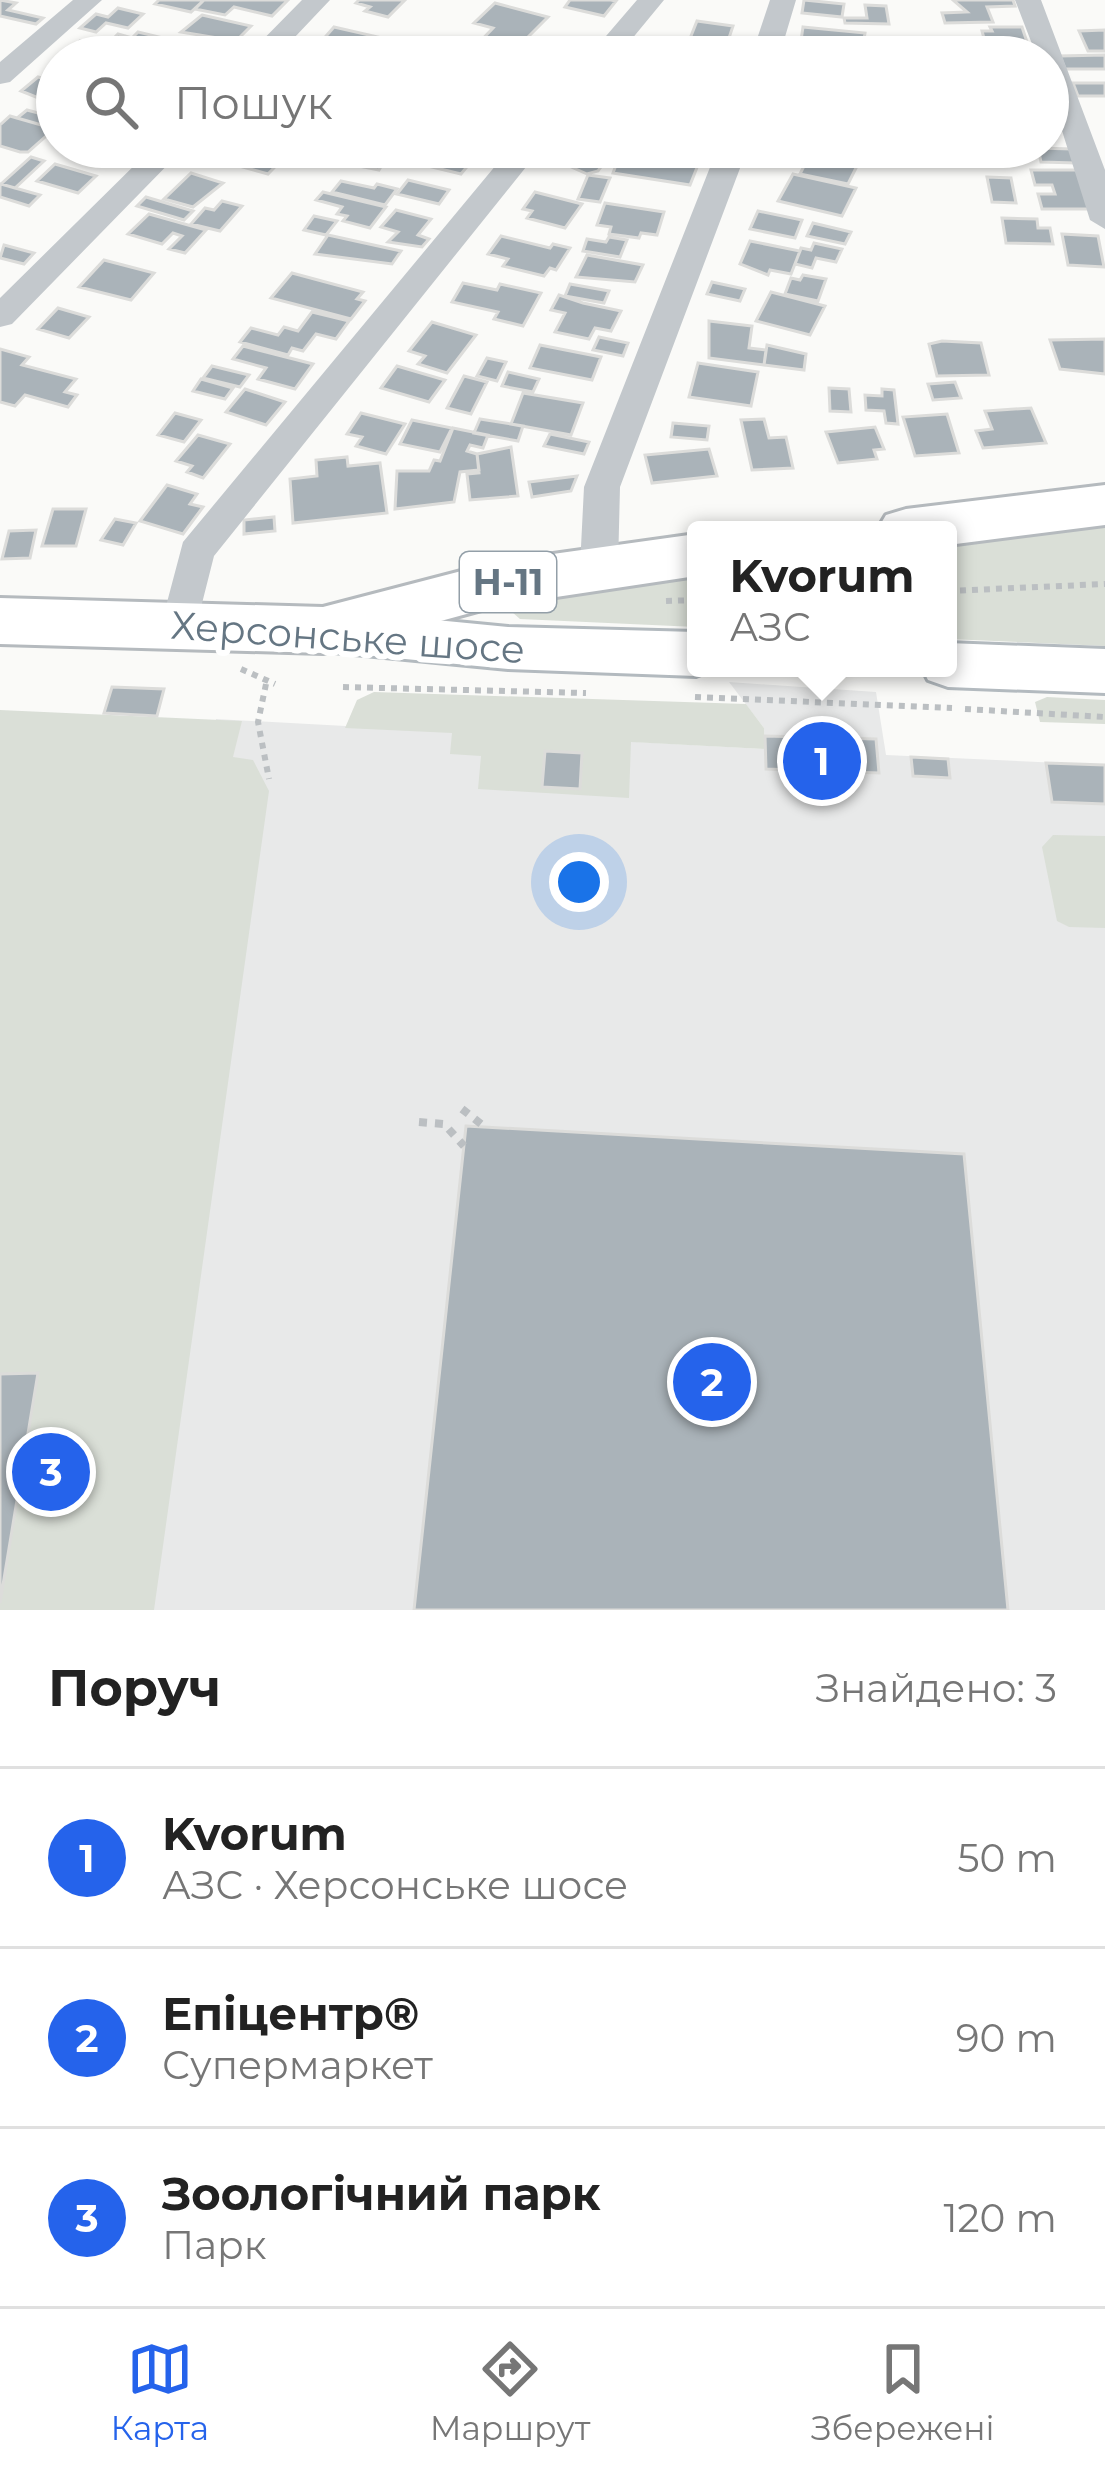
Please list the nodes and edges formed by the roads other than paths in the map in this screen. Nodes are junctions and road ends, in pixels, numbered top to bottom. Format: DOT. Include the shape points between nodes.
graph roads {
  1 [pos="88,0"];
  2 [pos="317,0"];
  3 [pos="651,0"];
  4 [pos="783,0"];
  5 [pos="1028,0"];
  6 [pos="46,36"];
  7 [pos="281,36"];
  8 [pos="620,36"];
  9 [pos="772,36"];
  10 [pos="1042,36"];
  11 [pos="36,45"];
  12 [pos="0,76"];
  13 [pos="1069,105"];
  14 [pos="149,168"];
  15 [pos="510,168"];
  16 [pos="725,168"];
  17 [pos="1105,220"];
  18 [pos="0,317"];
  19 [pos="1105,505"];
  20 [pos="957,524"];
  21 [pos="687,556"];
  22 [pos="599,567"];
  23 [pos="0,621"];
  24 [pos="180,625"];
  25 [pos="323,630"];
  26 [pos="957,665"];
  27 [pos="1105,671"];
  28 [pos="687,674"];
  1 -- 6 [label="street"];
  2 -- 7 [label="street"];
  3 -- 8 [label="street"];
  4 -- 9 [label="street"];
  5 -- 10 [label="street"];
  11 -- 12 [label="street"];
  13 -- 17 [label="street"];
  14 -- 18 [label="street"];
  15 -- 24 [label="street" via="196,552"];
  16 -- 22 [label="street" via="602,488"];
  19 -- 20 [label="main road"];
  21 -- 22 [label="main road, Н-11"];
  22 -- 25 [label="main road, Н-11" via="496,584"];
  23 -- 24 [label="main road, Херсонське шосе / Н-11"];
  24 -- 25 [label="main road, Херсонське шосе / Н-11"];
  25 -- 28 [label="main road, Херсонське шосе"];
  26 -- 27 [label="main road"];
}
